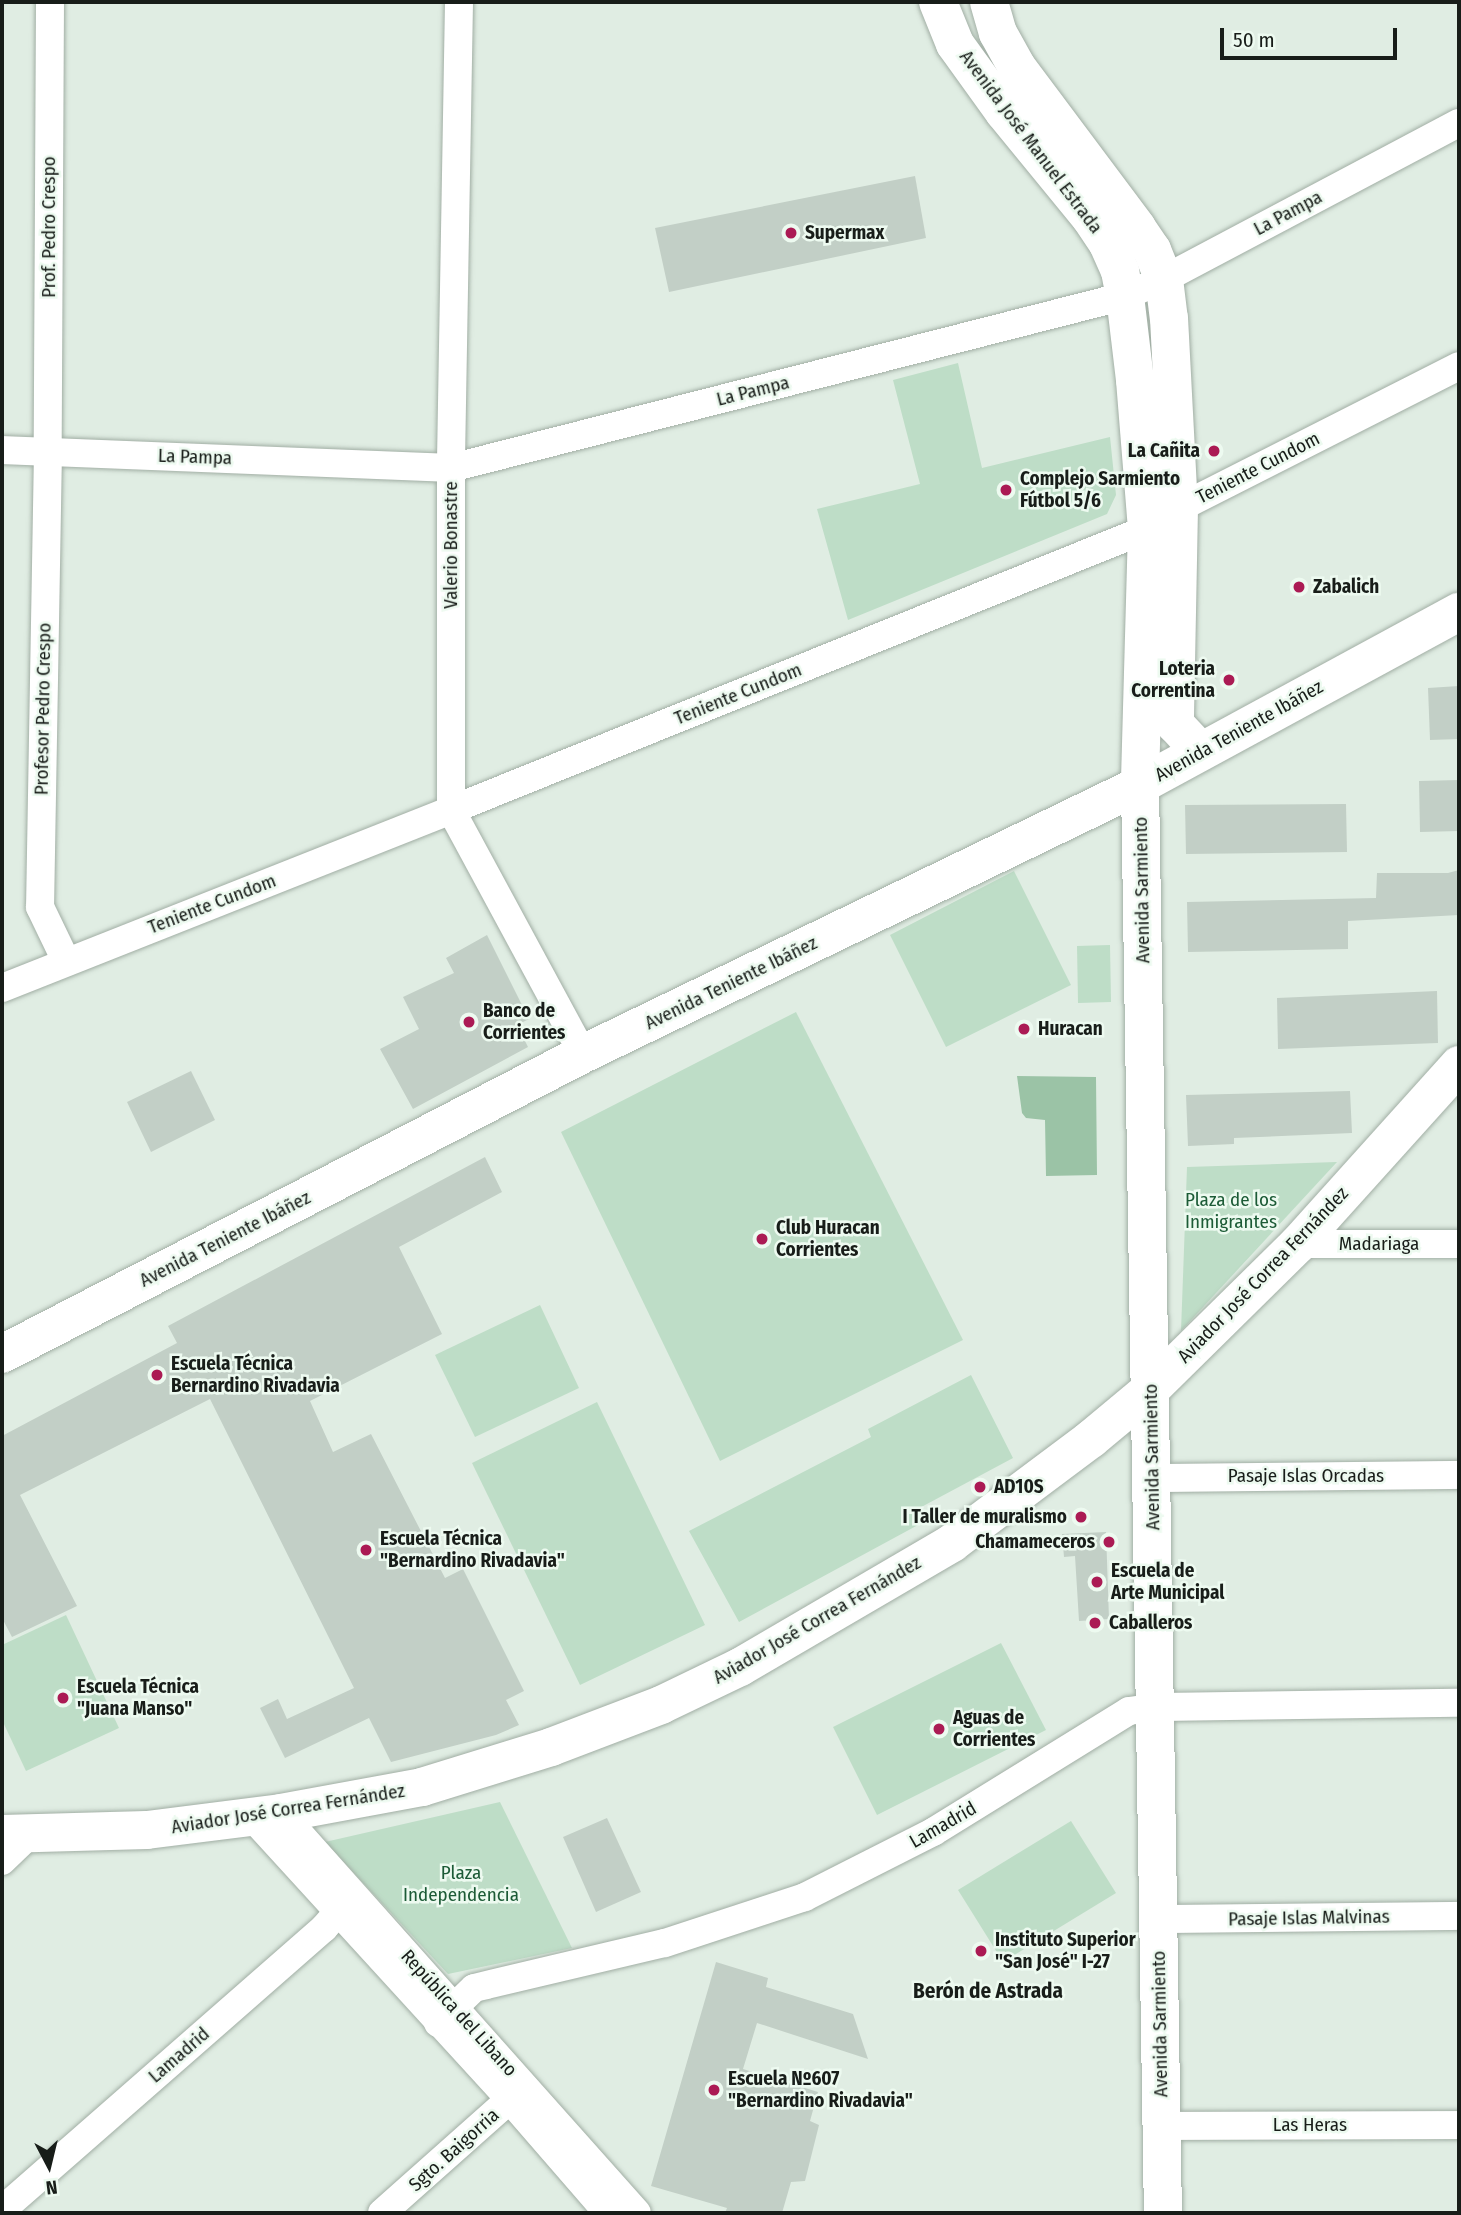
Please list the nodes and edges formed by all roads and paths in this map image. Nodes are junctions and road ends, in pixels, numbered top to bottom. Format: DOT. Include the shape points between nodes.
graph roads {
  1 [pos="50,2"];
  2 [pos="459,2"];
  3 [pos="938,2"];
  4 [pos="989,2"];
  5 [pos="1459,123"];
  6 [pos="1164,279"];
  7 [pos="1125,296"];
  8 [pos="1459,366"];
  9 [pos="2,450"];
  10 [pos="48,451"];
  11 [pos="451,468"];
  12 [pos="1179,508"];
  13 [pos="1147,529"];
  14 [pos="1459,612"];
  15 [pos="1199,751"];
  16 [pos="1140,785"];
  17 [pos="451,810"];
  18 [pos="66,961"];
  19 [pos="2,988"];
  20 [pos="583,1054"];
  21 [pos="1459,1065"];
  22 [pos="1298,1244"];
  23 [pos="1459,1244"];
  24 [pos="2,1354"];
  25 [pos="1151,1389"];
  26 [pos="1459,1475"];
  27 [pos="1152,1478"];
  28 [pos="1459,1703"];
  29 [pos="1157,1707"];
  30 [pos="266,1815"];
  31 [pos="16,1834"];
  32 [pos="2,1861"];
  33 [pos="345,1904"];
  34 [pos="1459,1916"];
  35 [pos="1159,1919"];
  36 [pos="447,2015"];
  37 [pos="517,2093"];
  38 [pos="1459,2125"];
  39 [pos="1161,2126"];
  40 [pos="2,2210"];
  41 [pos="382,2213"];
  42 [pos="608,2213"];
  43 [pos="637,2213"];
  44 [pos="1163,2213"];
  1 -- 10 [label="street, Prof. Pedro Crespo"];
  2 -- 11 [label="street, Valerio Bonastre"];
  3 -- 7 [label="main road, Avenida José Manuel Estrada" via="955,44 1108,244"];
  4 -- 6 [label="main road, Avenida José Manuel Estrada" via="998,33 1016,66 1137,228"];
  5 -- 6 [label="street, La Pampa"];
  6 -- 7 [label="street, La Pampa"];
  6 -- 12 [label="main road, Avenida José Manuel Estrada"];
  7 -- 11 [label="street, La Pampa"];
  7 -- 13 [label="main road, Avenida José Manuel Estrada"];
  8 -- 12 [label="street, Teniente Cundom"];
  9 -- 10 [label="street, La Pampa"];
  10 -- 11 [label="street, La Pampa"];
  10 -- 18 [label="street, Profesor Pedro Crespo" via="40,907"];
  11 -- 17 [label="street, Valerio Bonastre"];
  12 -- 13 [label="street, Teniente Cundom"];
  12 -- 15 [label="main road, Avenida José Manuel Estrada" via="1175,724"];
  13 -- 16 [label="main road, Avenida José Manuel Estrada"];
  13 -- 17 [label="street, Teniente Cundom"];
  14 -- 15 [label="main road, Avenida Teniente Ibáñez"];
  15 -- 16 [label="main road, Avenida Teniente Ibáñez"];
  16 -- 20 [label="main road, Avenida Teniente Ibáñez"];
  16 -- 25 [label="main road, Avenida Sarmiento"];
  17 -- 18 [label="street, Teniente Cundom"];
  17 -- 20 [label="street, Valerio Bonastre"];
  18 -- 19 [label="street, Teniente Cundom"];
  20 -- 24 [label="main road, Avenida Teniente Ibáñez"];
  21 -- 22 [label="main road, Aviador José Correa Fernández"];
  22 -- 23 [label="street, Madariaga"];
  22 -- 25 [label="main road, Aviador José Correa Fernández"];
  25 -- 27 [label="main road, Avenida Sarmiento"];
  25 -- 30 [label="main road, Aviador José Correa Fernández" via="953,1543 740,1667 661,1705 538,1751 422,1787"];
  26 -- 27 [label="street, Pasaje Islas Orcadas"];
  27 -- 29 [label="main road, Avenida Sarmiento"];
  28 -- 29 [label="street, Lamadrid"];
  29 -- 35 [label="main road, Avenida Sarmiento"];
  29 -- 36 [label="street, Lamadrid" via="1129,1711 933,1832 805,1897 665,1943 474,1988"];
  30 -- 31 [label="main road, Aviador José Correa Fernández" via="148,1830"];
  30 -- 33 [label="street, República del Libano"];
  31 -- 32 [label="street"];
  33 -- 36 [label="street, República del Libano"];
  33 -- 40 [label="street, Lamadrid" via="324,1928"];
  34 -- 35 [label="street, Pasaje Islas Malvinas"];
  35 -- 39 [label="main road, Avenida Sarmiento"];
  36 -- 37 [label="street, República del Libano"];
  37 -- 41 [label="street, Sgto. Baigorria"];
  37 -- 42 [label="street, República del Libano"];
  37 -- 43 [label="street, República del Libano"];
  38 -- 39 [label="street, Las Heras"];
  39 -- 44 [label="main road, Avenida Sarmiento"];
}
